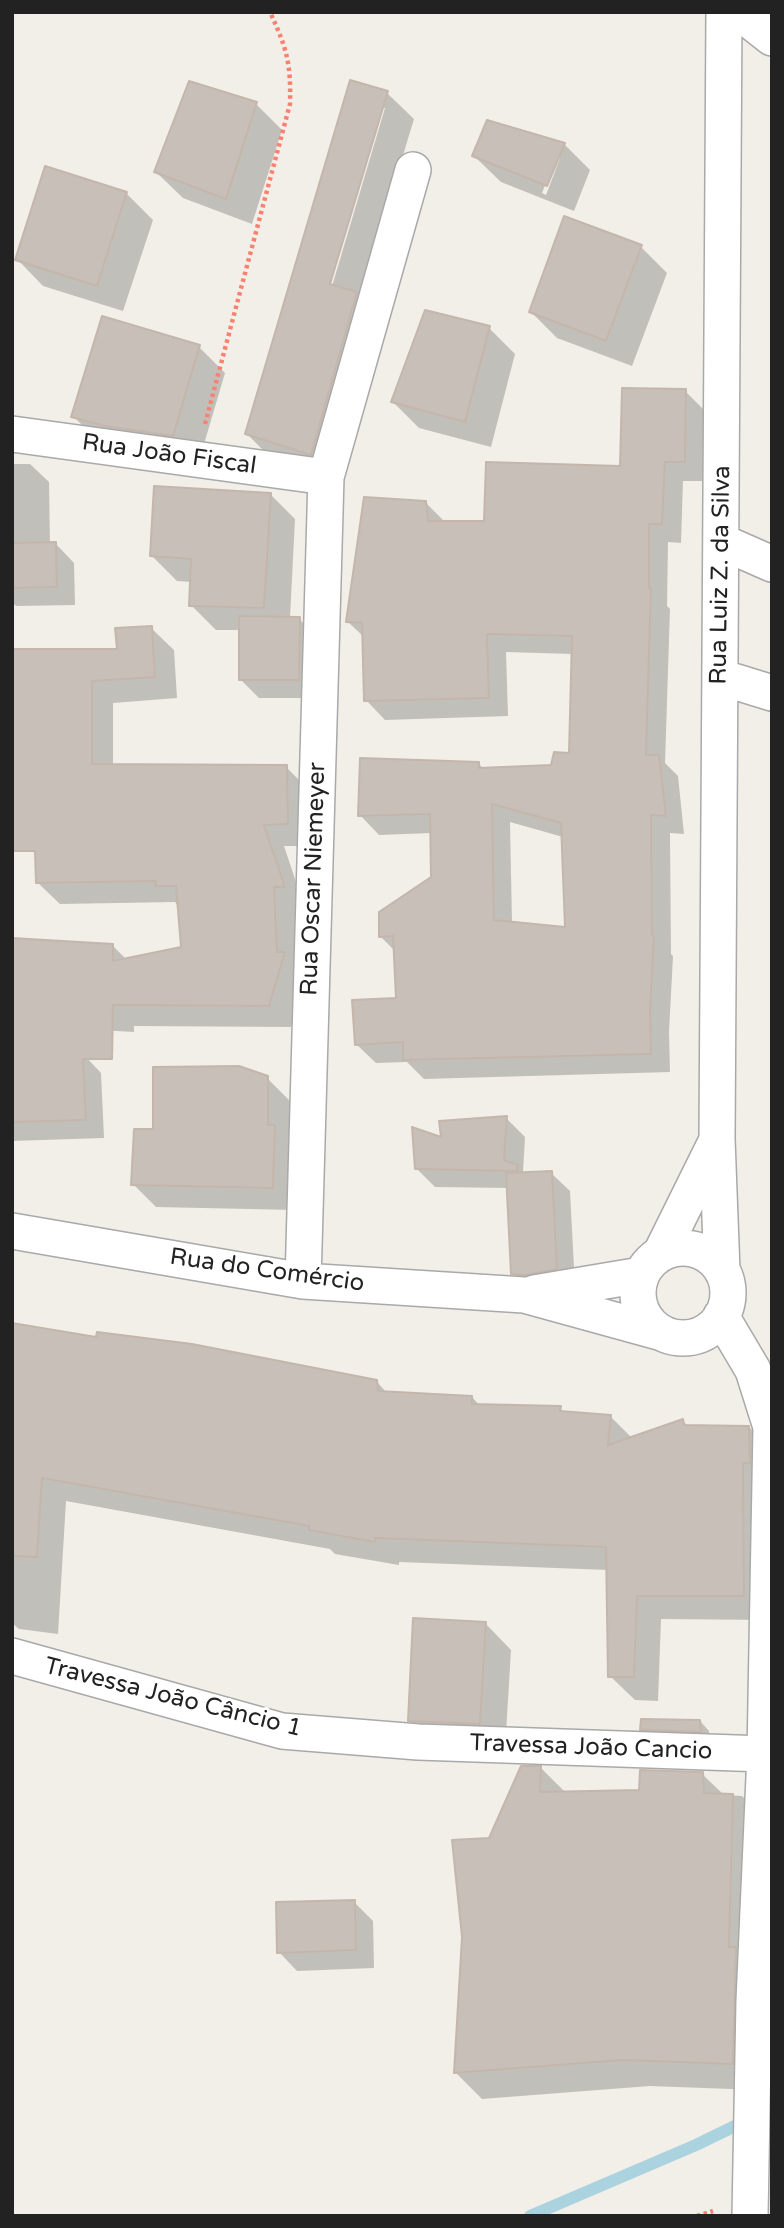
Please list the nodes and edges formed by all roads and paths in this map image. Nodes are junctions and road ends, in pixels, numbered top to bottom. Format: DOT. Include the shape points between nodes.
graph roads {
  1 [pos="270,12"];
  2 [pos="724,12"];
  3 [pos="739,12"];
  4 [pos="772,38"];
  5 [pos="413,170"];
  6 [pos="12,433"];
  7 [pos="195,459"];
  8 [pos="326,477"];
  9 [pos="722,542"];
  10 [pos="772,564"];
  11 [pos="720,677"];
  12 [pos="772,693"];
  13 [pos="717,1139"];
  14 [pos="12,1231"];
  15 [pos="651,1264"];
  16 [pos="722,1270"];
  17 [pos="303,1281"];
  18 [pos="524,1295"];
  19 [pos="722,1317"];
  20 [pos="662,1333"];
  21 [pos="771,1427"];
  22 [pos="12,1656"];
  23 [pos="418,1742"];
  24 [pos="765,1754"];
  25 [pos="750,2216"];
  1 -- 7 [label="path" via="290,69 290,104"];
  2 -- 9 [label="street, Rua Luiz Z. da Silva"];
  3 -- 4 [label="street"];
  5 -- 8 [label="street, Rua Oscar Niemeyer"];
  6 -- 7 [label="street, Rua João Fiscal"];
  7 -- 8 [label="street, Rua João Fiscal"];
  8 -- 17 [label="street, Rua Oscar Niemeyer"];
  9 -- 10 [label="street"];
  9 -- 11 [label="street, Rua Luiz Z. da Silva"];
  11 -- 12 [label="street"];
  11 -- 13 [label="street, Rua Luiz Z. da Silva"];
  13 -- 15 [label="street, Rua Luiz Z. da Silva"];
  13 -- 16 [label="street, Rua Luiz Z. da Silva"];
  14 -- 17 [label="street, Rua do Comércio"];
  15 -- 16 [label="street" via="674,1249 702,1252"];
  15 -- 18 [label="street, Rua do Comércio"];
  15 -- 20 [label="street" via="638,1288 638,1302 643,1315"];
  16 -- 19 [label="street" via="728,1293"];
  17 -- 18 [label="street, Rua do Comércio"];
  18 -- 20 [label="street, Rua do Comércio"];
  19 -- 20 [label="street" via="702,1335 675,1338"];
  19 -- 21 [label="street" via="753,1370"];
  21 -- 24 [label="street"];
  22 -- 23 [label="street, Travessa João Câncio 1" via="282,1731"];
  23 -- 24 [label="street, Travessa João Cancio"];
  24 -- 25 [label="street"];
}
